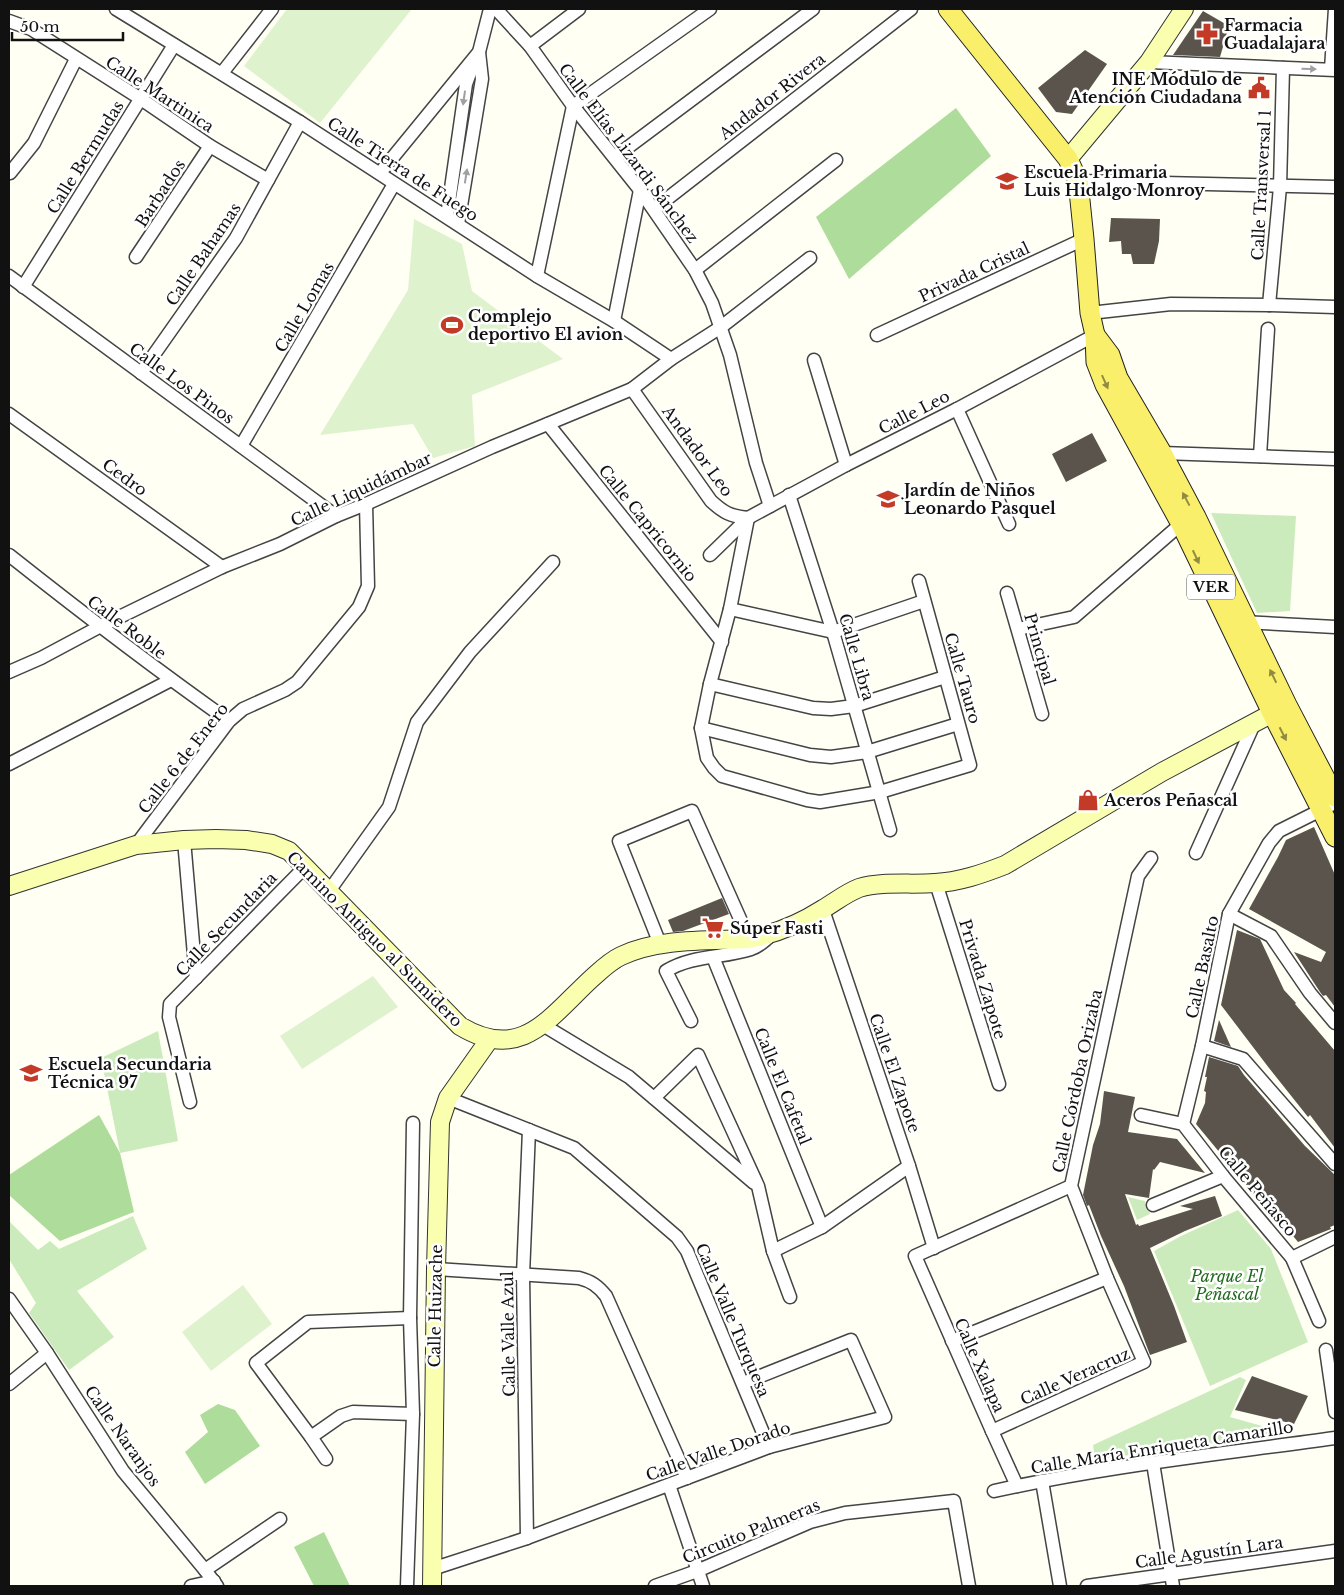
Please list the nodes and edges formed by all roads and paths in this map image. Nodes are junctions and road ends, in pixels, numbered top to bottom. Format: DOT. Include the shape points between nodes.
graph roads {
  1 [pos="116,9"];
  2 [pos="272,9"];
  3 [pos="490,9"];
  4 [pos="496,9"];
  5 [pos="579,9"];
  6 [pos="710,9"];
  7 [pos="813,9"];
  8 [pos="911,9"];
  9 [pos="948,9"];
  10 [pos="1184,9"];
  11 [pos="1335,9"];
  12 [pos="9,21"];
  13 [pos="174,45"];
  14 [pos="530,46"];
  15 [pos="479,52"];
  16 [pos="76,59"];
  17 [pos="1149,62"];
  18 [pos="1283,68"];
  19 [pos="1333,70"];
  20 [pos="222,73"];
  21 [pos="141,99"];
  22 [pos="573,106"];
  23 [pos="300,122"];
  24 [pos="210,146"];
  25 [pos="615,157"];
  26 [pos="1068,158"];
  27 [pos="836,160"];
  28 [pos="10,173"];
  29 [pos="380,173"];
  30 [pos="268,180"];
  31 [pos="1078,181"];
  32 [pos="394,184"];
  33 [pos="1280,187"];
  34 [pos="1335,187"];
  35 [pos="640,190"];
  36 [pos="654,209"];
  37 [pos="447,216"];
  38 [pos="458,224"];
  39 [pos="1084,239"];
  40 [pos="136,257"];
  41 [pos="810,258"];
  42 [pos="695,270"];
  43 [pos="9,276"];
  44 [pos="537,276"];
  45 [pos="23,287"];
  46 [pos="1269,304"];
  47 [pos="1335,307"];
  48 [pos="1090,313"];
  49 [pos="614,321"];
  50 [pos="721,327"];
  51 [pos="1268,328"];
  52 [pos="877,335"];
  53 [pos="1094,335"];
  54 [pos="671,359"];
  55 [pos="814,360"];
  56 [pos="141,373"];
  57 [pos="632,389"];
  58 [pos="9,414"];
  59 [pos="959,414"];
  60 [pos="548,424"];
  61 [pos="241,446"];
  62 [pos="1162,453"];
  63 [pos="1260,456"];
  64 [pos="1335,458"];
  65 [pos="846,465"];
  66 [pos="789,495"];
  67 [pos="366,504"];
  68 [pos="770,506"];
  69 [pos="336,516"];
  70 [pos="748,518"];
  71 [pos="1009,524"];
  72 [pos="1181,524"];
  73 [pos="9,555"];
  74 [pos="710,555"];
  75 [pos="553,562"];
  76 [pos="222,567"];
  77 [pos="919,581"];
  78 [pos="1007,593"];
  79 [pos="924,600"];
  80 [pos="730,610"];
  81 [pos="1227,621"];
  82 [pos="1247,622"];
  83 [pos="99,627"];
  84 [pos="1335,627"];
  85 [pos="1018,629"];
  86 [pos="833,632"];
  87 [pos="722,642"];
  88 [pos="9,672"];
  89 [pos="945,678"];
  90 [pos="171,680"];
  91 [pos="710,684"];
  92 [pos="854,706"];
  93 [pos="1280,709"];
  94 [pos="1042,714"];
  95 [pos="229,721"];
  96 [pos="958,724"];
  97 [pos="1254,724"];
  98 [pos="701,728"];
  99 [pos="867,752"];
  100 [pos="9,764"];
  101 [pos="880,792"];
  102 [pos="1331,803"];
  103 [pos="890,830"];
  104 [pos="1335,837"];
  105 [pos="184,840"];
  106 [pos="136,845"];
  107 [pos="1196,853"];
  108 [pos="1151,858"];
  109 [pos="305,867"];
  110 [pos="936,883"];
  111 [pos="9,886"];
  112 [pos="329,891"];
  113 [pos="823,910"];
  114 [pos="1229,914"];
  115 [pos="774,933"];
  116 [pos="749,939"];
  117 [pos="660,944"];
  118 [pos="713,956"];
  119 [pos="196,978"];
  120 [pos="691,1021"];
  121 [pos="1335,1023"];
  122 [pos="543,1025"];
  123 [pos="489,1040"];
  124 [pos="1202,1046"];
  125 [pos="999,1084"];
  126 [pos="448,1098"];
  127 [pos="654,1098"];
  128 [pos="190,1102"];
  129 [pos="1140,1115"];
  130 [pos="413,1123"];
  131 [pos="1183,1124"];
  132 [pos="529,1130"];
  133 [pos="1335,1164"];
  134 [pos="909,1166"];
  135 [pos="1223,1176"];
  136 [pos="758,1186"];
  137 [pos="1071,1186"];
  138 [pos="1153,1205"];
  139 [pos="822,1227"];
  140 [pos="1335,1237"];
  141 [pos="934,1248"];
  142 [pos="773,1251"];
  143 [pos="1292,1258"];
  144 [pos="436,1269"];
  145 [pos="522,1275"];
  146 [pos="1107,1278"];
  147 [pos="790,1297"];
  148 [pos="9,1299"];
  149 [pos="410,1318"];
  150 [pos="1319,1322"];
  151 [pos="952,1341"];
  152 [pos="1326,1350"];
  153 [pos="47,1353"];
  154 [pos="1144,1362"];
  155 [pos="743,1383"];
  156 [pos="9,1384"];
  157 [pos="1335,1412"];
  158 [pos="413,1414"];
  159 [pos="992,1431"];
  160 [pos="312,1438"];
  161 [pos="1335,1438"];
  162 [pos="769,1447"];
  163 [pos="326,1459"];
  164 [pos="1153,1463"];
  165 [pos="687,1478"];
  166 [pos="1042,1481"];
  167 [pos="669,1485"];
  168 [pos="1018,1486"];
  169 [pos="994,1491"];
  170 [pos="280,1519"];
  171 [pos="527,1538"];
  172 [pos="1335,1551"];
  173 [pos="206,1570"];
  174 [pos="697,1571"];
  175 [pos="432,1578"];
  176 [pos="1172,1580"];
  177 [pos="215,1583"];
  178 [pos="191,1586"];
  179 [pos="407,1586"];
  180 [pos="655,1586"];
  181 [pos="702,1586"];
  182 [pos="969,1586"];
  183 [pos="1060,1586"];
  184 [pos="1087,1586"];
  1 -- 13 [label="street, Calle Tierra de Fuego"];
  2 -- 20 [label="street"];
  3 -- 15 [label="street"];
  4 -- 14 [label="street, Calle Elías Lizardi Sánchez"];
  5 -- 14 [label="street"];
  6 -- 22 [label="street"];
  7 -- 25 [label="street"];
  8 -- 36 [label="street, Andador Rivera"];
  9 -- 26 [label="main road, VER"];
  10 -- 17 [label="main road"];
  11 -- 19 [label="street"];
  12 -- 16 [label="street, Calle Martinica" via="31,29"];
  13 -- 20 [label="street, Calle Tierra de Fuego"];
  13 -- 21 [label="street, Calle Bermudas"];
  14 -- 22 [label="street, Calle Elías Lizardi Sánchez"];
  15 -- 29 [label="street"];
  15 -- 37 [label="street, one-way" via="466,84"];
  38 -- 15 [label="street, one-way" via="482,79"];
  16 -- 21 [label="street, Calle Martinica"];
  16 -- 28 [label="street" via="34,143"];
  17 -- 18 [label="street"];
  17 -- 26 [label="main road"];
  18 -- 19 [label="street, one-way"];
  18 -- 33 [label="street, Calle Transversal 1"];
  20 -- 23 [label="street, Calle Tierra de Fuego"];
  21 -- 24 [label="street, Calle Martinica"];
  21 -- 45 [label="street, Calle Bermudas"];
  22 -- 25 [label="street, Calle Elías Lizardi Sánchez"];
  22 -- 44 [label="street"];
  23 -- 29 [label="street, Calle Tierra de Fuego"];
  23 -- 30 [label="street, Calle Bahamas"];
  24 -- 30 [label="street, Calle Martinica"];
  24 -- 40 [label="street, Barbados"];
  25 -- 35 [label="street, Calle Elías Lizardi Sánchez"];
  26 -- 31 [label="main road, VER"];
  27 -- 42 [label="street"];
  29 -- 32 [label="street, Calle Tierra de Fuego"];
  30 -- 56 [label="street, Calle Bahamas" via="236,238"];
  31 -- 33 [label="street"];
  31 -- 39 [label="main road, VER"];
  32 -- 37 [label="street, Calle Tierra de Fuego"];
  32 -- 61 [label="street, Calle Lomas"];
  33 -- 34 [label="street"];
  33 -- 46 [label="street, Calle Transversal 1"];
  35 -- 36 [label="street, Calle Elías Lizardi Sánchez"];
  35 -- 49 [label="street"];
  36 -- 42 [label="street, Calle Elías Lizardi Sánchez"];
  37 -- 38 [label="street, Calle Tierra de Fuego"];
  38 -- 44 [label="street, Calle Tierra de Fuego"];
  39 -- 48 [label="main road, VER"];
  39 -- 52 [label="street, Privada Cristal"];
  41 -- 50 [label="street, Calle Liquidámbar"];
  42 -- 50 [label="street, Calle Elías Lizardi Sánchez"];
  43 -- 45 [label="street, Calle Los Pinos"];
  44 -- 49 [label="street, Calle Tierra de Fuego"];
  45 -- 56 [label="street, Calle Los Pinos"];
  46 -- 47 [label="street"];
  46 -- 48 [label="street" via="1171,304"];
  48 -- 53 [label="main road, VER"];
  49 -- 54 [label="street, Calle Tierra de Fuego"];
  50 -- 54 [label="street, Calle Liquidámbar"];
  50 -- 68 [label="street"];
  51 -- 63 [label="street"];
  53 -- 59 [label="street, Calle Leo"];
  53 -- 62 [label="main road, VER" via="1110,355 1118,378"];
  53 -- 72 [label="main road, VER, one-way" via="1096,362 1106,385"];
  54 -- 57 [label="street, Calle Liquidámbar"];
  55 -- 65 [label="street"];
  56 -- 61 [label="street, Calle Los Pinos"];
  57 -- 60 [label="street, Calle Liquidámbar"];
  57 -- 70 [label="street, Andador Leo" via="711,501 723,512"];
  58 -- 76 [label="street, Cedro"];
  59 -- 65 [label="street, Calle Leo"];
  59 -- 71 [label="street"];
  60 -- 67 [label="street, Calle Liquidámbar"];
  60 -- 87 [label="street, Calle Capricornio"];
  61 -- 69 [label="street, Calle Los Pinos"];
  62 -- 63 [label="street"];
  82 -- 62 [label="main road, VER, one-way"];
  63 -- 64 [label="street"];
  65 -- 66 [label="street, Calle Leo"];
  66 -- 68 [label="street, Calle Leo"];
  66 -- 86 [label="street, Calle Libra"];
  67 -- 69 [label="street, Calle Liquidámbar"];
  67 -- 95 [label="street, Calle 6 de Enero" via="368,586 360,607 297,682 243,709"];
  68 -- 70 [label="street, Calle Leo"];
  69 -- 76 [label="street, Calle Liquidámbar" via="280,544"];
  70 -- 74 [label="street, Calle Leo"];
  70 -- 80 [label="street"];
  72 -- 81 [label="main road, VER, one-way"];
  72 -- 85 [label="street" via="1074,617"];
  73 -- 83 [label="street, Calle Roble"];
  75 -- 112 [label="street" via="470,652 417,722 389,806"];
  76 -- 83 [label="street, Calle Liquidámbar"];
  77 -- 79 [label="street, Calle Tauro"];
  78 -- 85 [label="street, Principal"];
  79 -- 86 [label="street"];
  79 -- 89 [label="street, Calle Tauro"];
  80 -- 86 [label="street"];
  80 -- 87 [label="street"];
  81 -- 82 [label="street"];
  81 -- 93 [label="main road, VER"];
  82 -- 84 [label="street"];
  93 -- 82 [label="main road, VER, one-way"];
  83 -- 88 [label="street, Calle Liquidámbar"];
  83 -- 90 [label="street, Calle Roble"];
  85 -- 94 [label="street, Principal"];
  86 -- 92 [label="street, Calle Libra"];
  87 -- 91 [label="street"];
  89 -- 92 [label="street"];
  89 -- 96 [label="street, Calle Tauro"];
  90 -- 95 [label="street, Calle Roble"];
  90 -- 100 [label="street"];
  91 -- 92 [label="street" via="813,708"];
  91 -- 98 [label="street"];
  92 -- 99 [label="street, Calle Libra"];
  93 -- 97 [label="main road, Camino Antiguo al Sumidero"];
  93 -- 102 [label="main road, VER"];
  95 -- 106 [label="street, Calle 6 de Enero"];
  96 -- 99 [label="street"];
  96 -- 101 [label="street, Calle Tauro" via="970,765"];
  97 -- 107 [label="street"];
  97 -- 110 [label="main road, Camino Antiguo al Sumidero" via="1162,772 1005,865 977,876"];
  98 -- 99 [label="street" via="810,755 831,757"];
  98 -- 101 [label="street" via="707,758 722,776 820,802"];
  99 -- 101 [label="street, Calle Libra"];
  101 -- 103 [label="street, Calle Libra"];
  102 -- 104 [label="main road, VER"];
  102 -- 114 [label="street, Calle Basalto" via="1279,831"];
  105 -- 106 [label="main road, Camino Antiguo al Sumidero"];
  105 -- 109 [label="main road, Camino Antiguo al Sumidero" via="246,840 272,844 289,851"];
  105 -- 119 [label="street"];
  106 -- 111 [label="main road, Camino Antiguo al Sumidero"];
  108 -- 137 [label="street, Calle Córdoba Orizaba" via="1138,876"];
  109 -- 112 [label="main road, Camino Antiguo al Sumidero"];
  109 -- 119 [label="street, Calle Secundaria"];
  110 -- 113 [label="main road, Camino Antiguo al Sumidero" via="861,888"];
  110 -- 125 [label="street, Privada Zapote"];
  112 -- 123 [label="main road, Camino Antiguo al Sumidero" via="460,1026"];
  113 -- 115 [label="main road, Camino Antiguo al Sumidero"];
  113 -- 134 [label="street, Calle El Zapote"];
  114 -- 121 [label="street" via="1271,936"];
  114 -- 124 [label="street, Calle Basalto"];
  115 -- 116 [label="main road, Camino Antiguo al Sumidero"];
  115 -- 118 [label="street" via="751,949"];
  116 -- 117 [label="main road, Camino Antiguo al Sumidero"];
  116 -- 117 [label="street" via="692,811 618,841"];
  117 -- 122 [label="main road, Camino Antiguo al Sumidero" via="638,949 606,965"];
  118 -- 120 [label="street" via="676,965 666,971"];
  118 -- 139 [label="street, Calle El Cafetal"];
  119 -- 128 [label="street, Calle Secundaria" via="170,1004 169,1017"];
  122 -- 123 [label="main road, Camino Antiguo al Sumidero" via="527,1035"];
  122 -- 127 [label="street" via="630,1076"];
  123 -- 126 [label="main road, Calle Huizache"];
  124 -- 131 [label="street, Calle Basalto"];
  124 -- 133 [label="street" via="1243,1059"];
  126 -- 132 [label="street, Calle Valle Turquesa"];
  126 -- 144 [label="main road, Calle Huizache" via="440,1122"];
  127 -- 136 [label="street"];
  127 -- 136 [label="street" via="698,1055"];
  129 -- 131 [label="street"];
  130 -- 149 [label="street, Calle Huizache"];
  131 -- 135 [label="street, Calle Peñasco"];
  132 -- 145 [label="street, Calle Valle Azul"];
  132 -- 155 [label="street, Calle Valle Turquesa" via="574,1148 677,1237 687,1251"];
  134 -- 139 [label="street"];
  134 -- 141 [label="street, Calle El Zapote"];
  135 -- 138 [label="street"];
  135 -- 143 [label="street, Calle Peñasco"];
  136 -- 142 [label="street"];
  137 -- 141 [label="street"];
  137 -- 146 [label="street, Calle Córdoba Orizaba"];
  139 -- 142 [label="street"];
  140 -- 143 [label="street"];
  141 -- 151 [label="street, Calle Xalapa" via="915,1256"];
  142 -- 147 [label="street"];
  143 -- 150 [label="street, Calle Peñasco"];
  144 -- 145 [label="street"];
  144 -- 175 [label="main road, Calle Huizache"];
  145 -- 165 [label="street" via="587,1280 606,1296"];
  145 -- 171 [label="street, Calle Valle Azul"];
  146 -- 151 [label="street"];
  146 -- 154 [label="street, Calle Córdoba Orizaba"];
  148 -- 153 [label="street, Calle Naranjos"];
  149 -- 158 [label="street, Calle Huizache"];
  149 -- 160 [label="street" via="308,1322 256,1364"];
  151 -- 159 [label="street, Calle Xalapa"];
  152 -- 157 [label="street"];
  153 -- 156 [label="street"];
  153 -- 173 [label="street, Calle Naranjos" via="123,1471"];
  154 -- 159 [label="street, Calle Veracruz"];
  155 -- 162 [label="street, Calle Valle Turquesa"];
  155 -- 162 [label="street, Calle Valle Dorado" via="852,1340 884,1417"];
  158 -- 160 [label="street" via="354,1412 341,1416"];
  158 -- 179 [label="street, Calle Huizache"];
  159 -- 168 [label="street, Calle Xalapa"];
  160 -- 163 [label="street"];
  161 -- 164 [label="street, Calle María Enriqueta Camarillo"];
  162 -- 165 [label="street, Calle Valle Dorado"];
  164 -- 166 [label="street, Calle María Enriqueta Camarillo"];
  164 -- 176 [label="street"];
  165 -- 167 [label="street, Calle Valle Dorado"];
  166 -- 168 [label="street, Calle María Enriqueta Camarillo"];
  166 -- 183 [label="street"];
  167 -- 171 [label="street, Calle Valle Dorado"];
  167 -- 174 [label="street"];
  168 -- 169 [label="street, Calle María Enriqueta Camarillo"];
  170 -- 173 [label="street"];
  171 -- 175 [label="street, Calle Valle Dorado"];
  172 -- 176 [label="street, Calle Agustín Lara"];
  173 -- 177 [label="street, Calle Naranjos"];
  174 -- 180 [label="street, Circuito Palmeras"];
  174 -- 181 [label="street"];
  174 -- 182 [label="street, Circuito Palmeras" via="810,1522 845,1513 954,1501"];
  176 -- 184 [label="street, Calle Agustín Lara"];
  177 -- 178 [label="street"];
}
